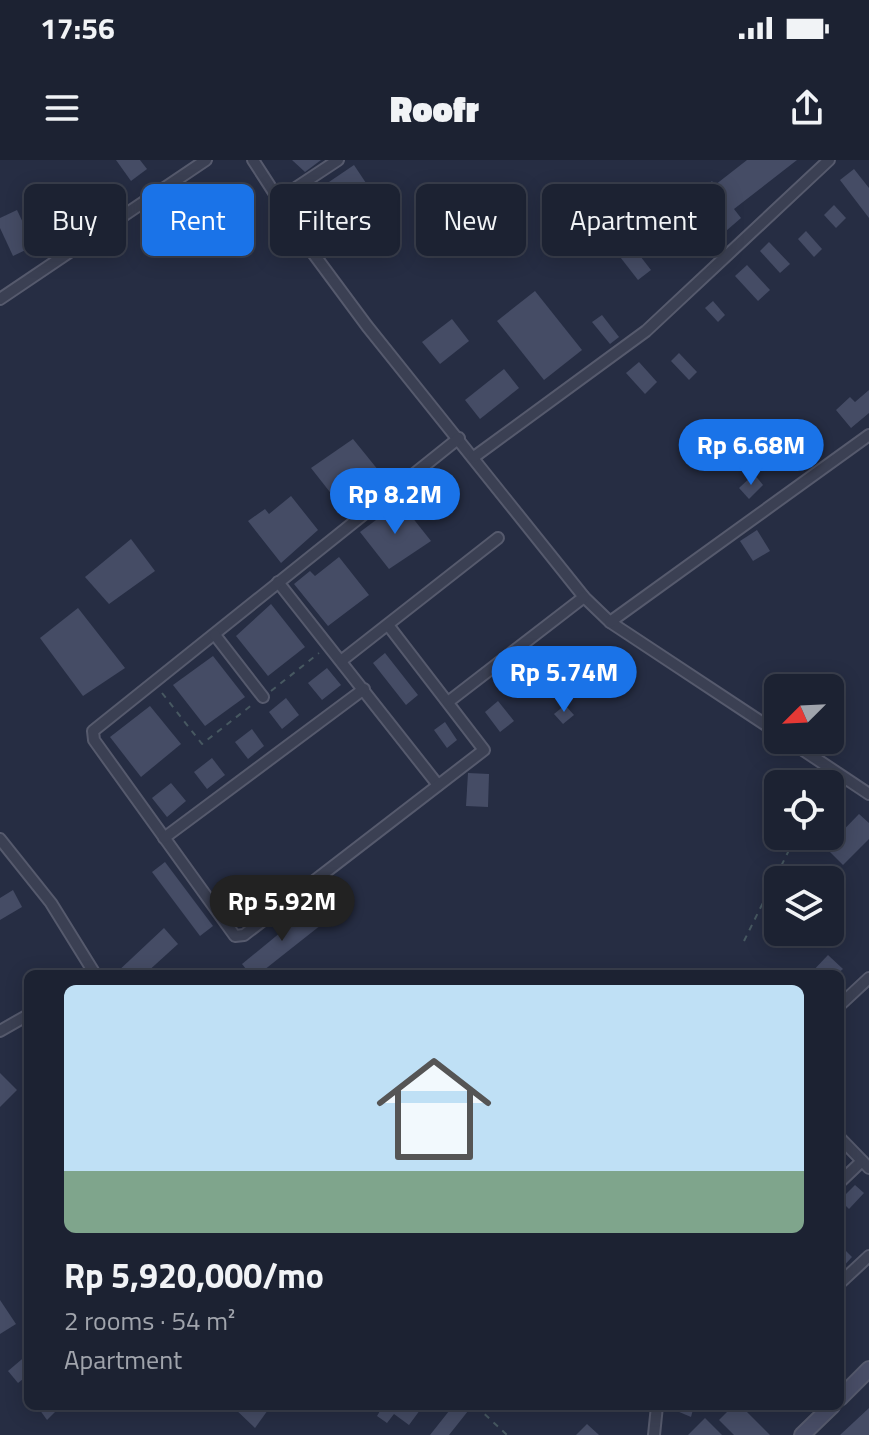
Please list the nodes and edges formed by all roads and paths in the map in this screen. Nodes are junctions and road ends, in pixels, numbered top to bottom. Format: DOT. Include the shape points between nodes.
graph roads {
  1 [pos="206,160"];
  2 [pos="253,160"];
  3 [pos="338,160"];
  4 [pos="829,160"];
  5 [pos="302,184"];
  6 [pos="270,186"];
  7 [pos="318,256"];
  8 [pos="0,299"];
  9 [pos="869,435"];
  10 [pos="459,438"];
  11 [pos="474,457"];
  12 [pos="498,538"];
  13 [pos="278,582"];
  14 [pos="584,597"];
  15 [pos="610,622"];
  16 [pos="388,625"];
  17 [pos="215,635"];
  18 [pos="328,646"];
  19 [pos="341,661"];
  20 [pos="153,683"];
  21 [pos="364,689"];
  22 [pos="263,697"];
  23 [pos="448,702"];
  24 [pos="764,724"];
  25 [pos="809,754"];
  26 [pos="438,785"];
  27 [pos="869,794"];
  28 [pos="164,838"];
  29 [pos="0,839"];
  30 [pos="789,850"];
  31 [pos="744,941"];
  32 [pos="93,970"];
  33 [pos="869,978"];
  34 [pos="844,1001"];
  35 [pos="24,1017"];
  36 [pos="0,1031"];
  37 [pos="844,1142"];
  38 [pos="865,1165"];
  39 [pos="844,1179"];
  40 [pos="869,1256"];
  41 [pos="844,1279"];
  42 [pos="869,1369"];
  43 [pos="844,1394"];
  44 [pos="480,1410"];
  45 [pos="657,1410"];
  46 [pos="828,1410"];
  47 [pos="507,1435"];
  48 [pos="654,1435"];
  49 [pos="802,1435"];
  1 -- 8 [label="street"];
  2 -- 6 [label="street"];
  3 -- 5 [label="street"];
  4 -- 11 [label="street" via="646,331"];
  7 -- 10 [label="street" via="367,326"];
  9 -- 15 [label="street"];
  10 -- 11 [label="street"];
  10 -- 13 [label="street"];
  11 -- 14 [label="street"];
  12 -- 16 [label="street"];
  13 -- 17 [label="street"];
  13 -- 18 [label="street"];
  14 -- 15 [label="street"];
  14 -- 23 [label="street"];
  15 -- 24 [label="street"];
  16 -- 19 [label="street"];
  16 -- 23 [label="street"];
  17 -- 20 [label="street"];
  17 -- 22 [label="street"];
  18 -- 19 [label="street"];
  18 -- 22 [label="path"];
  19 -- 21 [label="street"];
  20 -- 22 [label="path" via="202,744"];
  20 -- 28 [label="street" via="92,736"];
  21 -- 26 [label="street"];
  21 -- 28 [label="street"];
  23 -- 26 [label="street" via="484,750"];
  25 -- 27 [label="street"];
  26 -- 28 [label="street" via="241,937"];
  29 -- 32 [label="street" via="51,903"];
  30 -- 31 [label="path"];
  33 -- 34 [label="street"];
  35 -- 36 [label="street"];
  37 -- 38 [label="street"];
  38 -- 39 [label="street"];
  40 -- 41 [label="street"];
  42 -- 43 [label="street"];
  44 -- 47 [label="path"];
  45 -- 48 [label="street"];
  46 -- 49 [label="street"];
}
